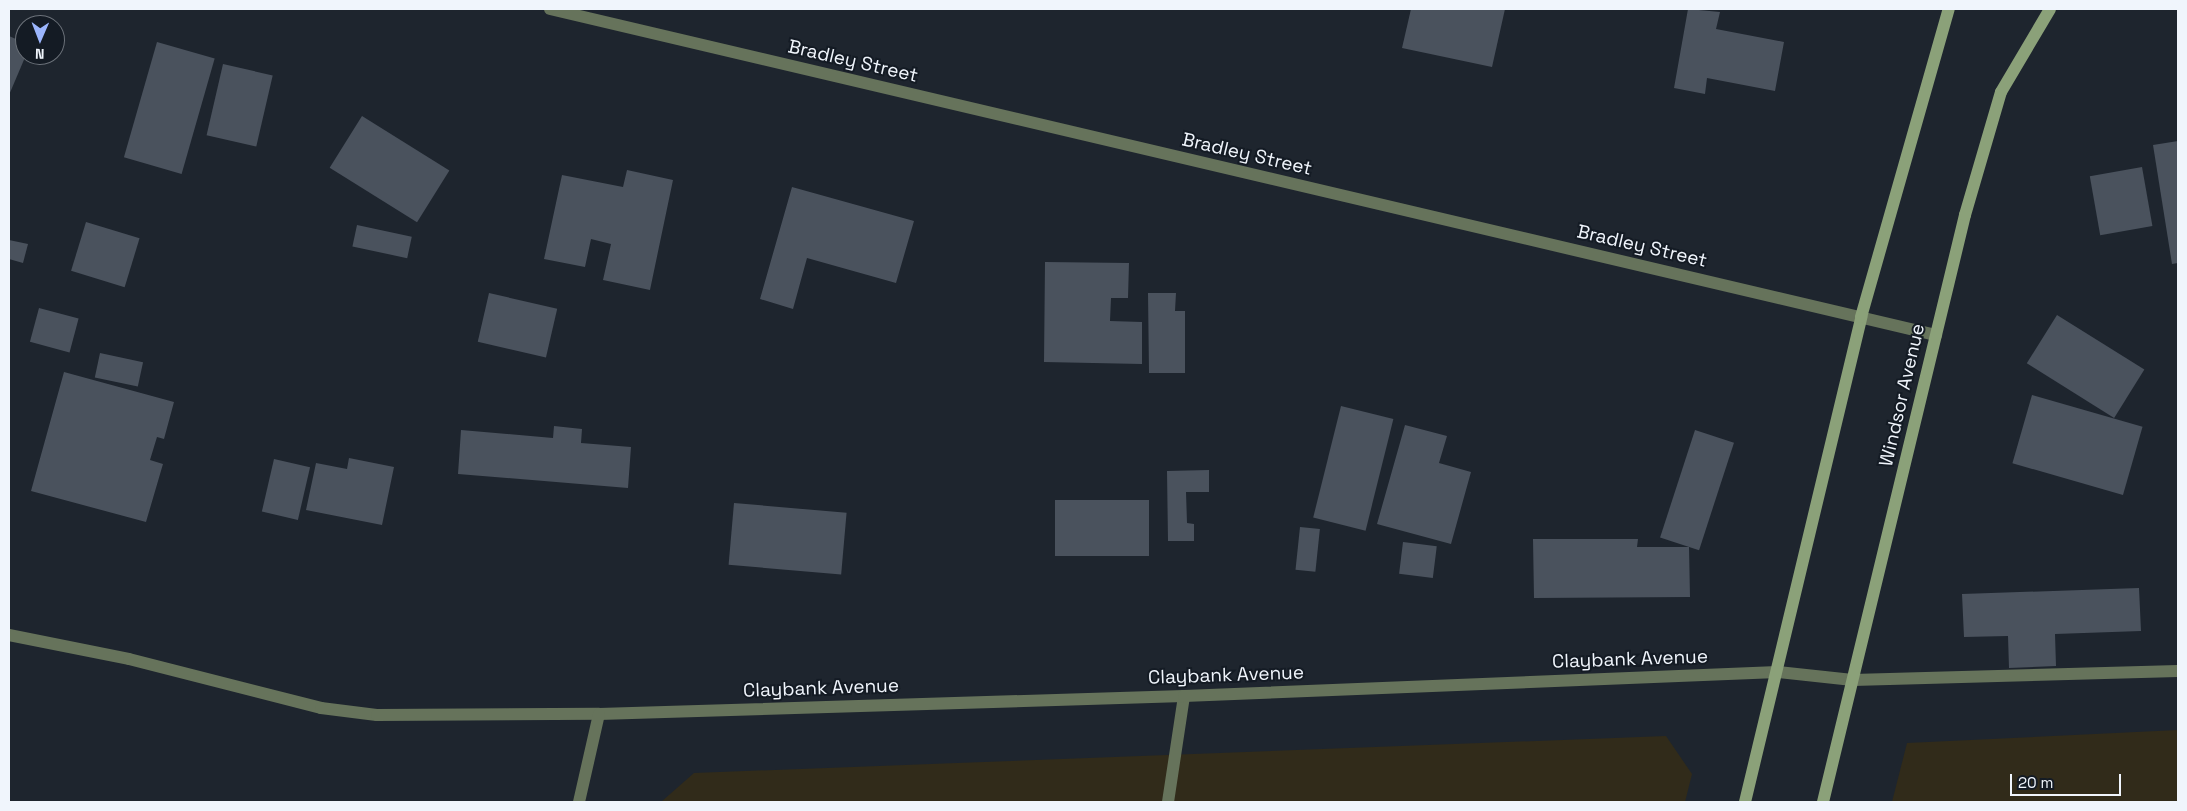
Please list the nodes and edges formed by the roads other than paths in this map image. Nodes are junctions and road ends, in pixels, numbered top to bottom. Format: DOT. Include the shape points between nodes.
graph roads {
  1 [pos="550,9"];
  2 [pos="1949,9"];
  3 [pos="2050,9"];
  4 [pos="1861,317"];
  5 [pos="1936,335"];
  6 [pos="9,635"];
  7 [pos="2178,671"];
  8 [pos="1778,672"];
  9 [pos="1853,680"];
  10 [pos="1184,696"];
  11 [pos="599,714"];
  12 [pos="579,802"];
  13 [pos="1168,802"];
  14 [pos="1745,802"];
  15 [pos="1823,802"];
  1 -- 4 [label="street, Bradley Street"];
  2 -- 4 [label="main road"];
  3 -- 5 [label="main road, Windsor Avenue" via="2001,92"];
  4 -- 5 [label="street, Bradley Street"];
  4 -- 8 [label="main road"];
  5 -- 9 [label="main road, Windsor Avenue"];
  6 -- 11 [label="street, Claybank Avenue" via="129,659 321,708 377,715"];
  7 -- 9 [label="street, Claybank Avenue"];
  8 -- 9 [label="street, Claybank Avenue"];
  8 -- 10 [label="street, Claybank Avenue"];
  8 -- 14 [label="main road"];
  9 -- 15 [label="main road, Windsor Avenue"];
  10 -- 11 [label="street, Claybank Avenue"];
  10 -- 13 [label="street"];
  11 -- 12 [label="street"];
}
